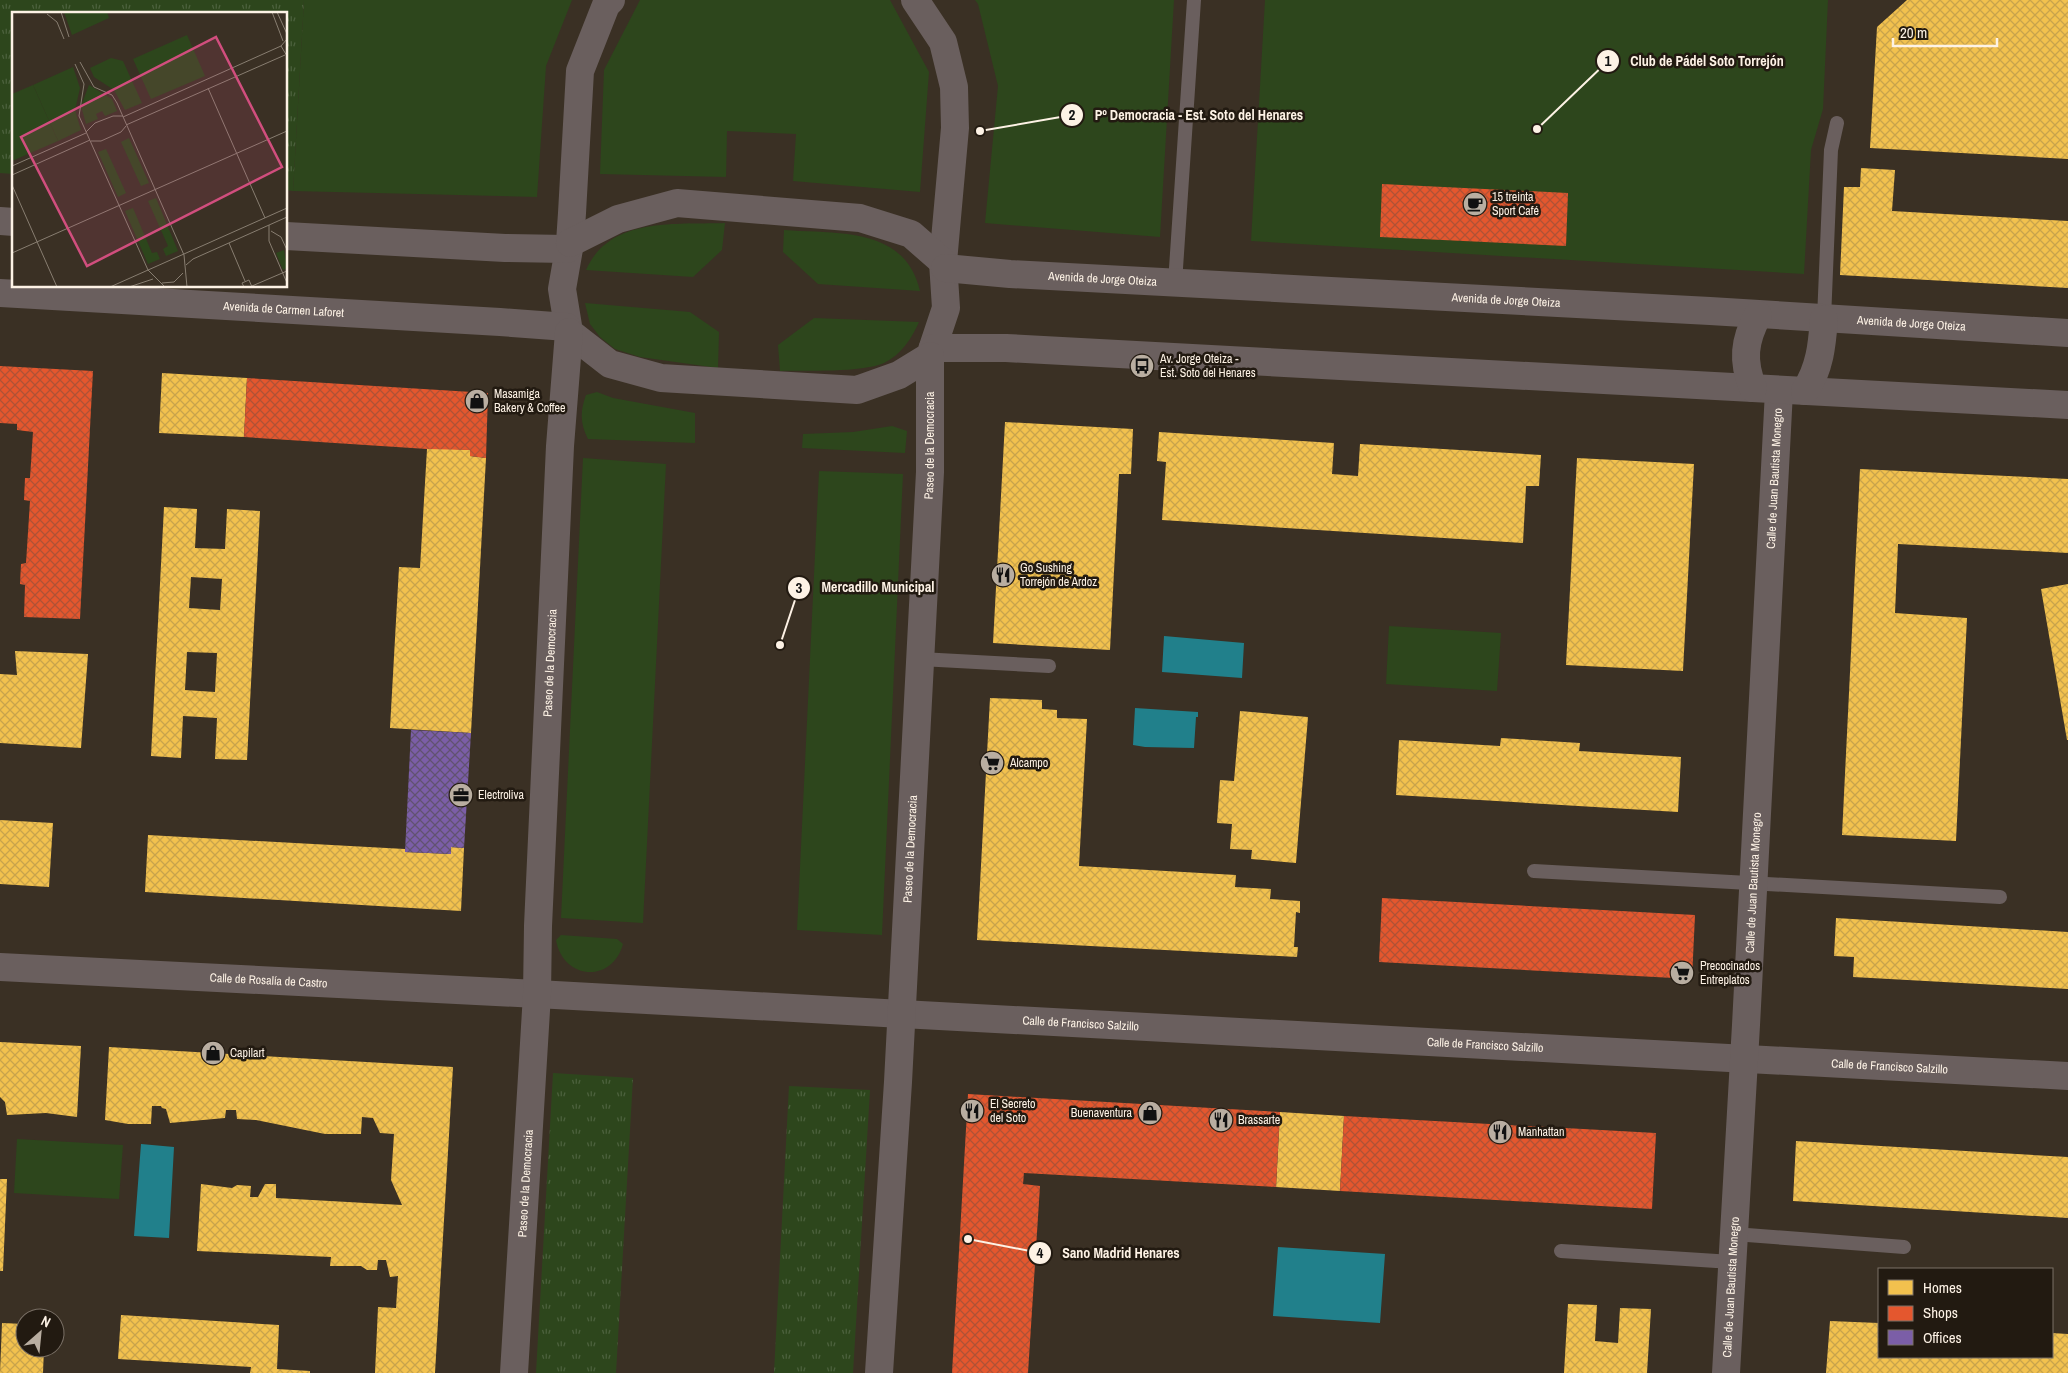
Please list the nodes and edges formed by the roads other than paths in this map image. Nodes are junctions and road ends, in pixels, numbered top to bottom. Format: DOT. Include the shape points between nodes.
graph roads {
  1 [pos="611,0"];
  2 [pos="916,0"];
  3 [pos="1194,0"];
  4 [pos="1837,123"];
  5 [pos="288,236"];
  6 [pos="568,246"];
  7 [pos="944,265"];
  8 [pos="1175,283"];
  9 [pos="0,293"];
  10 [pos="1758,315"];
  11 [pos="1824,319"];
  12 [pos="568,330"];
  13 [pos="2068,333"];
  14 [pos="932,352"];
  15 [pos="1779,390"];
  16 [pos="2068,406"];
  17 [pos="920,659"];
  18 [pos="1050,666"];
  19 [pos="1534,871"];
  20 [pos="1754,883"];
  21 [pos="2000,897"];
  22 [pos="0,967"];
  23 [pos="537,994"];
  24 [pos="902,1014"];
  25 [pos="1744,1057"];
  26 [pos="2068,1076"];
  27 [pos="1734,1234"];
  28 [pos="1904,1247"];
  29 [pos="1561,1251"];
  30 [pos="1732,1262"];
  31 [pos="514,1373"];
  32 [pos="879,1373"];
  33 [pos="1726,1373"];
  1 -- 6 [label="street, Paseo de la Democracia" via="606,5 580,72"];
  2 -- 7 [label="street, Paseo de la Democracia" via="943,42 954,88 955,128"];
  3 -- 8 [label="lane"];
  4 -- 11 [label="lane" via="1831,150"];
  5 -- 6 [label="street" via="505,248"];
  6 -- 7 [label="street" via="618,219 678,203 860,218 911,234"];
  6 -- 12 [label="street, Paseo de la Democracia" via="562,289"];
  7 -- 8 [label="street, Avenida de Jorge Oteiza" via="1010,274"];
  7 -- 14 [label="street, Paseo de la Democracia" via="946,308"];
  8 -- 10 [label="street, Avenida de Jorge Oteiza"];
  9 -- 12 [label="street, Avenida de Carmen Laforet" via="490,321"];
  10 -- 11 [label="street, Avenida de Jorge Oteiza"];
  10 -- 15 [label="street" via="1748,333 1746,372"];
  11 -- 13 [label="street, Avenida de Jorge Oteiza"];
  11 -- 15 [label="street" via="1818,366"];
  12 -- 14 [label="street" via="610,364 661,378 857,390 899,375"];
  12 -- 23 [label="street, Paseo de la Democracia" via="560,446"];
  14 -- 15 [label="street" via="1006,348"];
  14 -- 17 [label="street, Paseo de la Democracia" via="930,472"];
  15 -- 16 [label="street"];
  15 -- 20 [label="street, Calle de Juan Bautista Monegro"];
  17 -- 18 [label="lane"];
  17 -- 24 [label="street, Paseo de la Democracia"];
  19 -- 20 [label="lane"];
  20 -- 21 [label="lane"];
  20 -- 25 [label="street, Calle de Juan Bautista Monegro"];
  22 -- 23 [label="street, Calle de Rosalía de Castro"];
  23 -- 24 [label="street"];
  23 -- 31 [label="street, Paseo de la Democracia"];
  24 -- 25 [label="street, Calle de Francisco Salzillo"];
  24 -- 32 [label="street, Paseo de la Democracia"];
  25 -- 26 [label="street, Calle de Francisco Salzillo"];
  25 -- 27 [label="street, Calle de Juan Bautista Monegro"];
  27 -- 28 [label="lane"];
  27 -- 30 [label="street, Calle de Juan Bautista Monegro"];
  29 -- 30 [label="lane"];
  30 -- 33 [label="street, Calle de Juan Bautista Monegro"];
}
